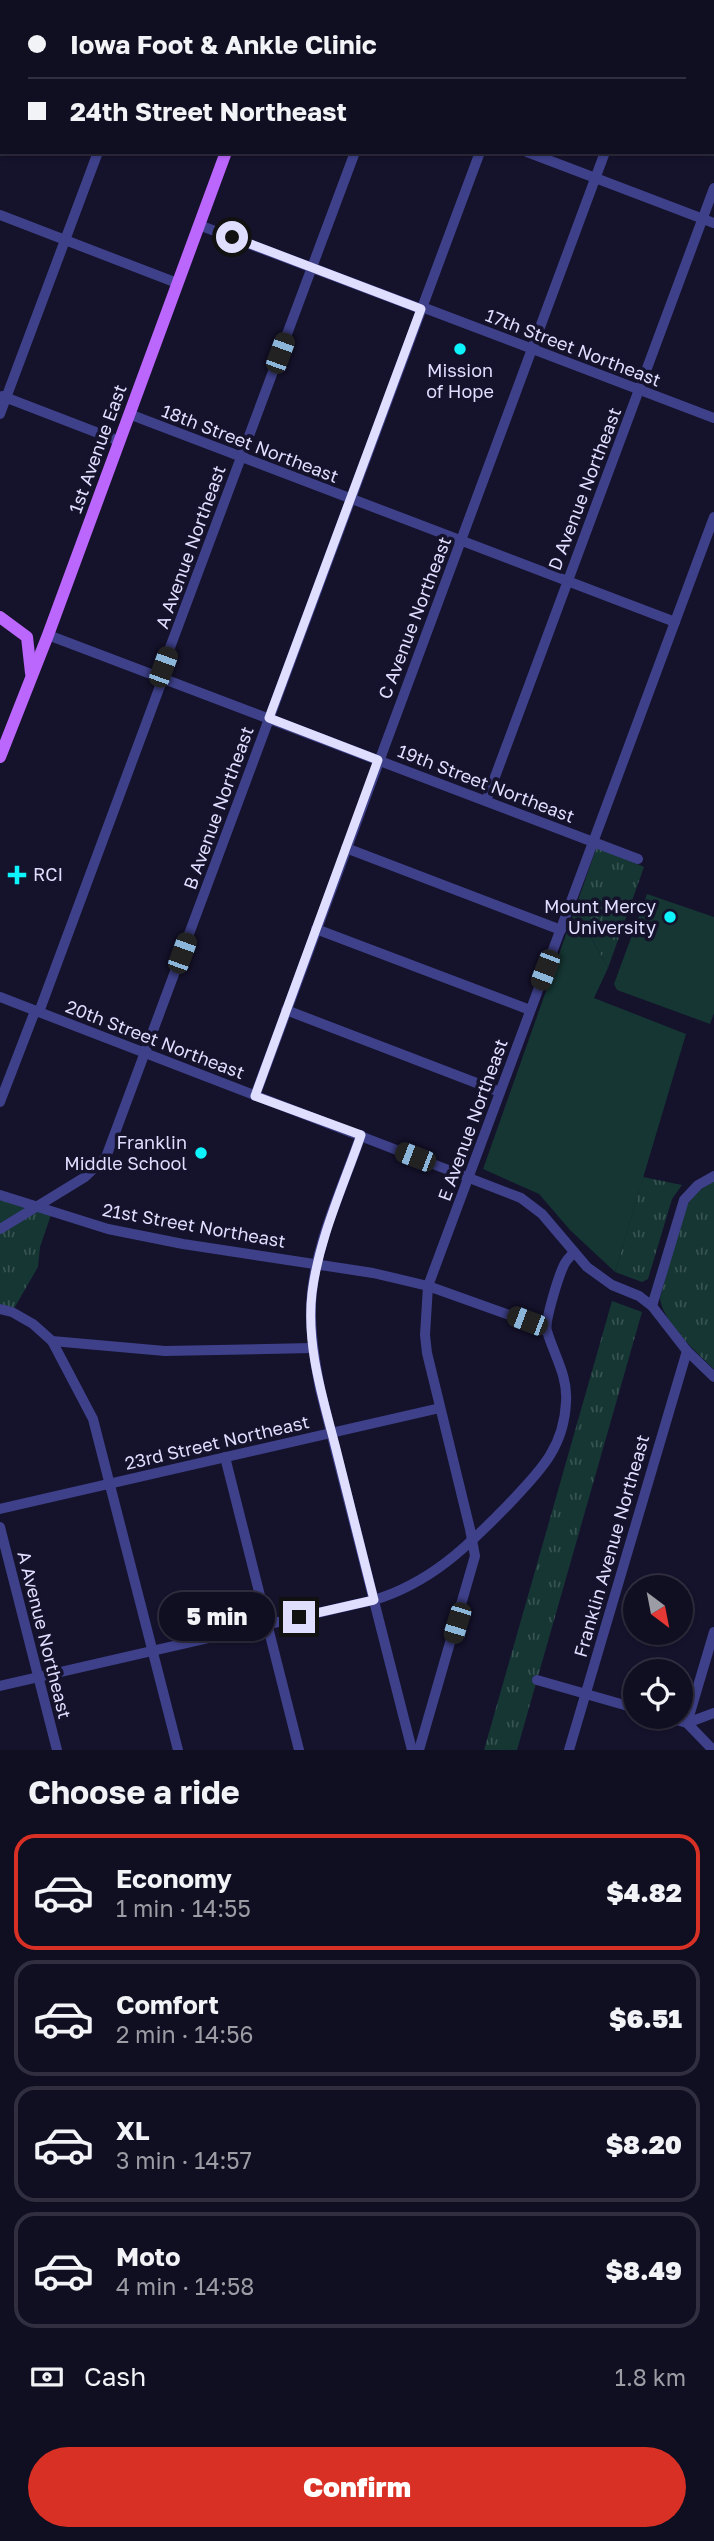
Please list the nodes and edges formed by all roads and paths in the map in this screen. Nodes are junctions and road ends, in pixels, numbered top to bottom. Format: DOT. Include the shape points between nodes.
graph roads {
  1 [pos="0,11"];
  2 [pos="0,19"];
  3 [pos="97,154"];
  4 [pos="225,154"];
  5 [pos="354,154"];
  6 [pos="479,154"];
  7 [pos="532,154"];
  8 [pos="605,154"];
  9 [pos="596,178"];
  10 [pos="714,188"];
  11 [pos="0,215"];
  12 [pos="703,218"];
  13 [pos="714,223"];
  14 [pos="199,225"];
  15 [pos="65,240"];
  16 [pos="312,267"];
  17 [pos="177,283"];
  18 [pos="421,308"];
  19 [pos="532,348"];
  20 [pos="639,390"];
  21 [pos="3,396"];
  22 [pos="0,414"];
  23 [pos="129,414"];
  24 [pos="714,418"];
  25 [pos="119,441"];
  26 [pos="240,457"];
  27 [pos="351,499"];
  28 [pos="714,517"];
  29 [pos="461,541"];
  30 [pos="567,581"];
  31 [pos="0,617"];
  32 [pos="675,622"];
  33 [pos="48,635"];
  34 [pos="161,678"];
  35 [pos="31,680"];
  36 [pos="269,718"];
  37 [pos="0,757"];
  38 [pos="378,760"];
  39 [pos="486,801"];
  40 [pos="593,842"];
  41 [pos="346,848"];
  42 [pos="638,859"];
  43 [pos="316,929"];
  44 [pos="561,930"];
  45 [pos="0,997"];
  46 [pos="286,1010"];
  47 [pos="530,1010"];
  48 [pos="37,1012"];
  49 [pos="145,1052"];
  50 [pos="500,1092"];
  51 [pos="255,1096"];
  52 [pos="0,1102"];
  53 [pos="361,1135"];
  54 [pos="714,1176"];
  55 [pos="469,1177"];
  56 [pos="0,1195"];
  57 [pos="37,1206"];
  58 [pos="0,1229"];
  59 [pos="574,1252"];
  60 [pos="317,1263"];
  61 [pos="428,1286"];
  62 [pos="652,1306"];
  63 [pos="0,1309"];
  64 [pos="545,1328"];
  65 [pos="52,1341"];
  66 [pos="312,1348"];
  67 [pos="687,1350"];
  68 [pos="714,1377"];
  69 [pos="440,1408"];
  70 [pos="331,1433"];
  71 [pos="225,1457"];
  72 [pos="110,1483"];
  73 [pos="0,1509"];
  74 [pos="0,1527"];
  75 [pos="473,1541"];
  76 [pos="374,1600"];
  77 [pos="268,1624"];
  78 [pos="714,1632"];
  79 [pos="153,1651"];
  80 [pos="38,1677"];
  81 [pos="537,1680"];
  82 [pos="0,1686"];
  83 [pos="585,1693"];
  84 [pos="693,1703"];
  85 [pos="623,1704"];
  86 [pos="714,1713"];
  87 [pos="693,1721"];
  88 [pos="693,1729"];
  89 [pos="57,1750"];
  90 [pos="178,1750"];
  91 [pos="299,1750"];
  92 [pos="412,1750"];
  93 [pos="419,1750"];
  94 [pos="569,1750"];
  95 [pos="713,1750"];
  1 -- 2 [label="street"];
  3 -- 15 [label="street"];
  4 -- 14 [label="main road, 1st Avenue East"];
  5 -- 16 [label="street, A Avenue Northeast"];
  6 -- 18 [label="street, B Avenue Northeast"];
  7 -- 9 [label="street"];
  8 -- 9 [label="street, C Avenue Northeast"];
  9 -- 12 [label="street"];
  9 -- 19 [label="street, C Avenue Northeast"];
  10 -- 12 [label="street, D Avenue Northeast"];
  11 -- 15 [label="street"];
  12 -- 13 [label="street"];
  12 -- 20 [label="street, D Avenue Northeast"];
  14 -- 16 [label="street, 17th Street Northeast"];
  14 -- 17 [label="main road, 1st Avenue East"];
  15 -- 17 [label="street"];
  15 -- 21 [label="street"];
  16 -- 18 [label="street, 17th Street Northeast"];
  16 -- 26 [label="street, A Avenue Northeast"];
  17 -- 23 [label="main road, 1st Avenue East"];
  18 -- 19 [label="street, 17th Street Northeast"];
  18 -- 27 [label="street, B Avenue Northeast"];
  19 -- 20 [label="street, 17th Street Northeast"];
  19 -- 29 [label="street, C Avenue Northeast"];
  20 -- 24 [label="street, 17th Street Northeast"];
  20 -- 30 [label="street, D Avenue Northeast"];
  21 -- 22 [label="street"];
  21 -- 25 [label="street"];
  23 -- 25 [label="main road, 1st Avenue East"];
  23 -- 26 [label="street, 18th Street Northeast"];
  25 -- 33 [label="main road, 1st Avenue East"];
  26 -- 27 [label="street, 18th Street Northeast"];
  26 -- 34 [label="street, A Avenue Northeast"];
  27 -- 29 [label="street, 18th Street Northeast"];
  27 -- 36 [label="street, B Avenue Northeast"];
  28 -- 32 [label="street, E Avenue Northeast"];
  29 -- 30 [label="street, 18th Street Northeast"];
  29 -- 38 [label="street, C Avenue Northeast"];
  30 -- 32 [label="street, 18th Street Northeast"];
  30 -- 39 [label="street, D Avenue Northeast"];
  31 -- 33 [label="main road"];
  31 -- 35 [label="main road" via="27,637"];
  32 -- 40 [label="street, E Avenue Northeast"];
  33 -- 34 [label="street, 19th Street Northeast"];
  33 -- 35 [label="main road, 1st Avenue East"];
  34 -- 36 [label="street, 19th Street Northeast"];
  34 -- 48 [label="street, A Avenue Northeast"];
  35 -- 37 [label="main road, 1st Avenue East"];
  36 -- 38 [label="street, 19th Street Northeast"];
  36 -- 49 [label="street, B Avenue Northeast"];
  38 -- 39 [label="street, 19th Street Northeast"];
  38 -- 41 [label="street, C Avenue Northeast"];
  39 -- 40 [label="street, 19th Street Northeast"];
  40 -- 42 [label="street, 19th Street Northeast"];
  40 -- 44 [label="street, E Avenue Northeast"];
  41 -- 43 [label="street, C Avenue Northeast"];
  41 -- 44 [label="street"];
  43 -- 46 [label="street, C Avenue Northeast"];
  43 -- 47 [label="street"];
  44 -- 47 [label="street, E Avenue Northeast"];
  45 -- 48 [label="street, 20th Street Northeast"];
  46 -- 50 [label="street"];
  46 -- 51 [label="street, C Avenue Northeast"];
  47 -- 50 [label="street, E Avenue Northeast"];
  48 -- 49 [label="street, 20th Street Northeast"];
  48 -- 52 [label="street, A Avenue Northeast"];
  49 -- 51 [label="street, 20th Street Northeast"];
  49 -- 57 [label="street, B Avenue Northeast" via="106,1157 85,1177"];
  50 -- 55 [label="street, E Avenue Northeast"];
  51 -- 53 [label="street, 20th Street Northeast"];
  53 -- 55 [label="street, 20th Street Northeast"];
  53 -- 60 [label="street"];
  54 -- 62 [label="street" via="684,1200"];
  55 -- 59 [label="street, 20th Street Northeast" via="528,1202"];
  55 -- 61 [label="street, E Avenue Northeast"];
  56 -- 57 [label="street, 21st Street Northeast"];
  57 -- 58 [label="street, B Avenue Northeast"];
  57 -- 60 [label="street, 21st Street Northeast" via="108,1229"];
  59 -- 62 [label="street, 20th Street Northeast" via="599,1277"];
  59 -- 64 [label="street" via="565,1264"];
  60 -- 61 [label="street, 21st Street Northeast"];
  60 -- 66 [label="street" via="311,1305"];
  61 -- 64 [label="street, 21st Street Northeast"];
  61 -- 69 [label="street, E Avenue Northeast" via="425,1335"];
  62 -- 67 [label="street"];
  63 -- 65 [label="street" via="33,1324"];
  64 -- 75 [label="street" via="566,1388 562,1430 542,1469"];
  65 -- 66 [label="street" via="165,1351"];
  65 -- 72 [label="street" via="93,1419"];
  66 -- 70 [label="street"];
  67 -- 68 [label="street"];
  67 -- 83 [label="street, Franklin Avenue Northeast"];
  69 -- 70 [label="street, 23rd Street Northeast"];
  69 -- 75 [label="street, E Avenue Northeast"];
  70 -- 71 [label="street, 23rd Street Northeast"];
  70 -- 76 [label="street"];
  71 -- 72 [label="street, 23rd Street Northeast"];
  71 -- 77 [label="street"];
  72 -- 73 [label="street, 23rd Street Northeast"];
  72 -- 79 [label="street"];
  74 -- 80 [label="street, A Avenue Northeast"];
  75 -- 76 [label="street" via="413,1586"];
  75 -- 93 [label="street, E Avenue Northeast" via="472,1572"];
  76 -- 77 [label="street"];
  76 -- 92 [label="street"];
  77 -- 79 [label="street"];
  77 -- 91 [label="street"];
  78 -- 84 [label="street"];
  79 -- 80 [label="street"];
  79 -- 90 [label="street"];
  80 -- 82 [label="street"];
  80 -- 89 [label="street, A Avenue Northeast"];
  81 -- 83 [label="street"];
  83 -- 85 [label="street"];
  83 -- 94 [label="street, Franklin Avenue Northeast"];
  86 -- 87 [label="street"];
  88 -- 95 [label="street"];
}
